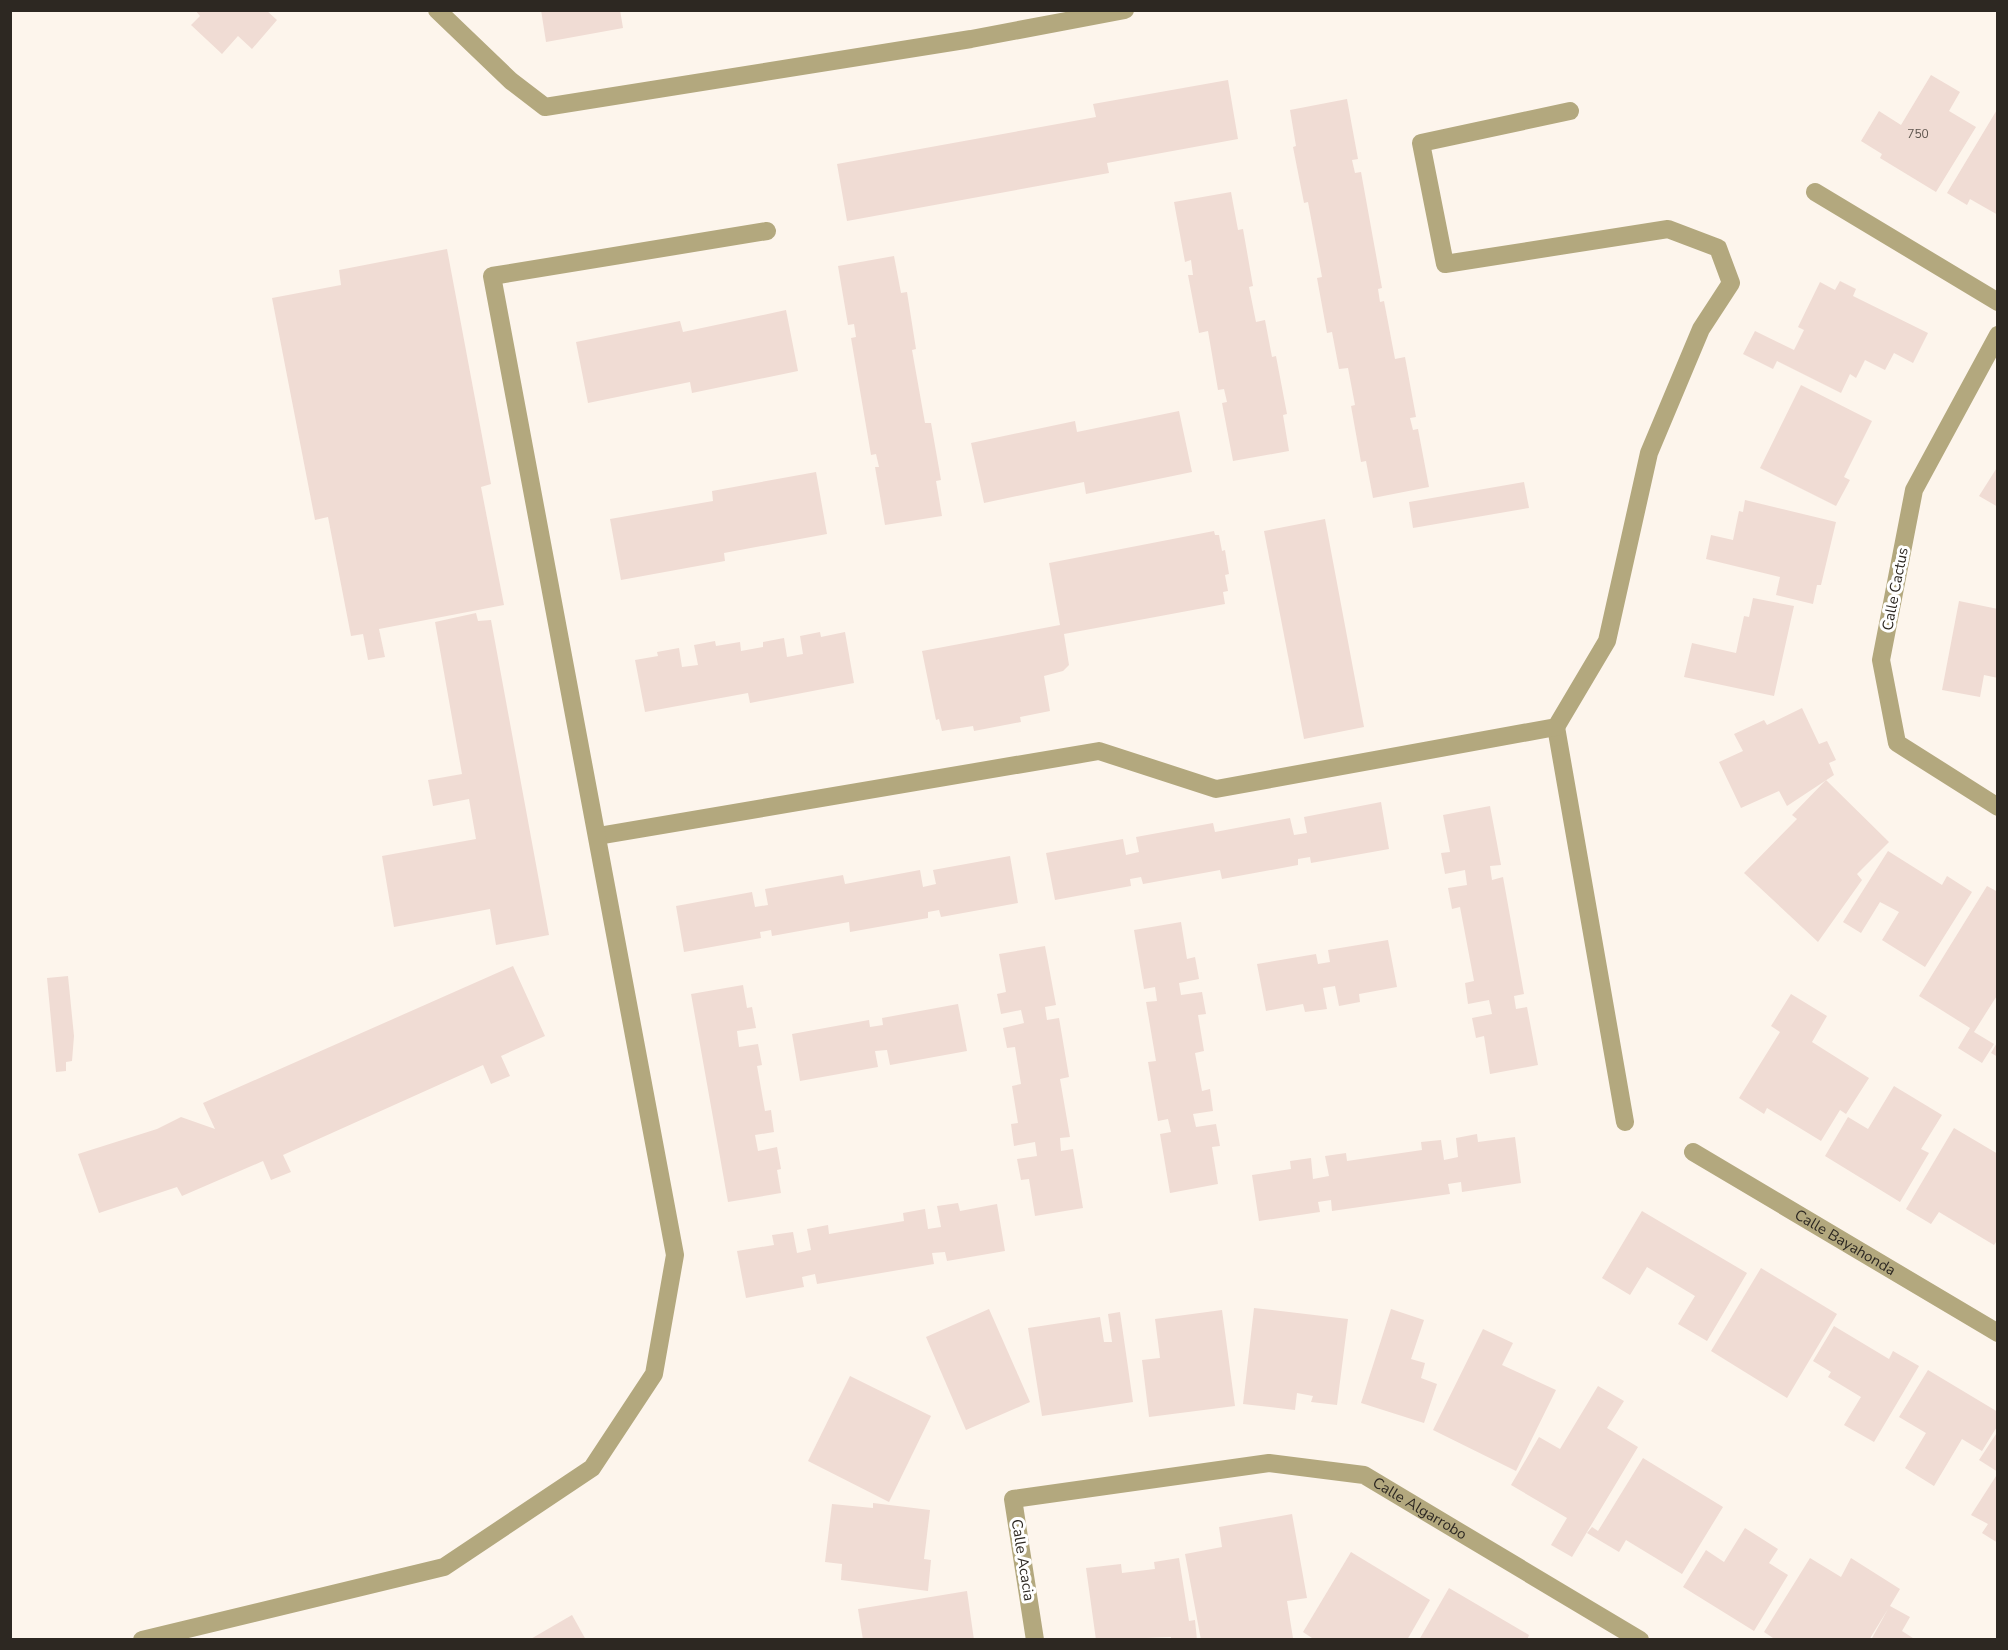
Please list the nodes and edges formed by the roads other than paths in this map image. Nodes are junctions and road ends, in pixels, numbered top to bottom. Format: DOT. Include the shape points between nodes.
graph roads {
  1 [pos="437,10"];
  2 [pos="1125,10"];
  3 [pos="1570,111"];
  4 [pos="1815,192"];
  5 [pos="767,231"];
  6 [pos="1998,302"];
  7 [pos="1998,335"];
  8 [pos="1556,727"];
  9 [pos="1998,807"];
  10 [pos="598,837"];
  11 [pos="1625,1122"];
  12 [pos="1693,1152"];
  13 [pos="1998,1333"];
  14 [pos="1067,1491"];
  15 [pos="142,1640"];
  16 [pos="1035,1640"];
  17 [pos="1640,1640"];
  1 -- 2 [label="street" via="511,81 545,107 971,39"];
  3 -- 8 [label="street" via="1421,143 1444,264 1668,229 1718,248 1731,283 1701,329 1649,453 1607,641"];
  4 -- 6 [label="street"];
  5 -- 10 [label="street" via="492,276"];
  7 -- 9 [label="street, Calle Cactus" via="1914,490 1881,660 1897,743"];
  8 -- 10 [label="street" via="1216,789 1099,751"];
  8 -- 11 [label="street"];
  10 -- 15 [label="street" via="675,1255 654,1374 592,1468 444,1567"];
  12 -- 13 [label="street, Calle Bayahonda"];
  14 -- 16 [label="street, Calle Acacia" via="1013,1498"];
  14 -- 17 [label="street, Calle Algarrobo" via="1269,1463 1364,1475"];
}
